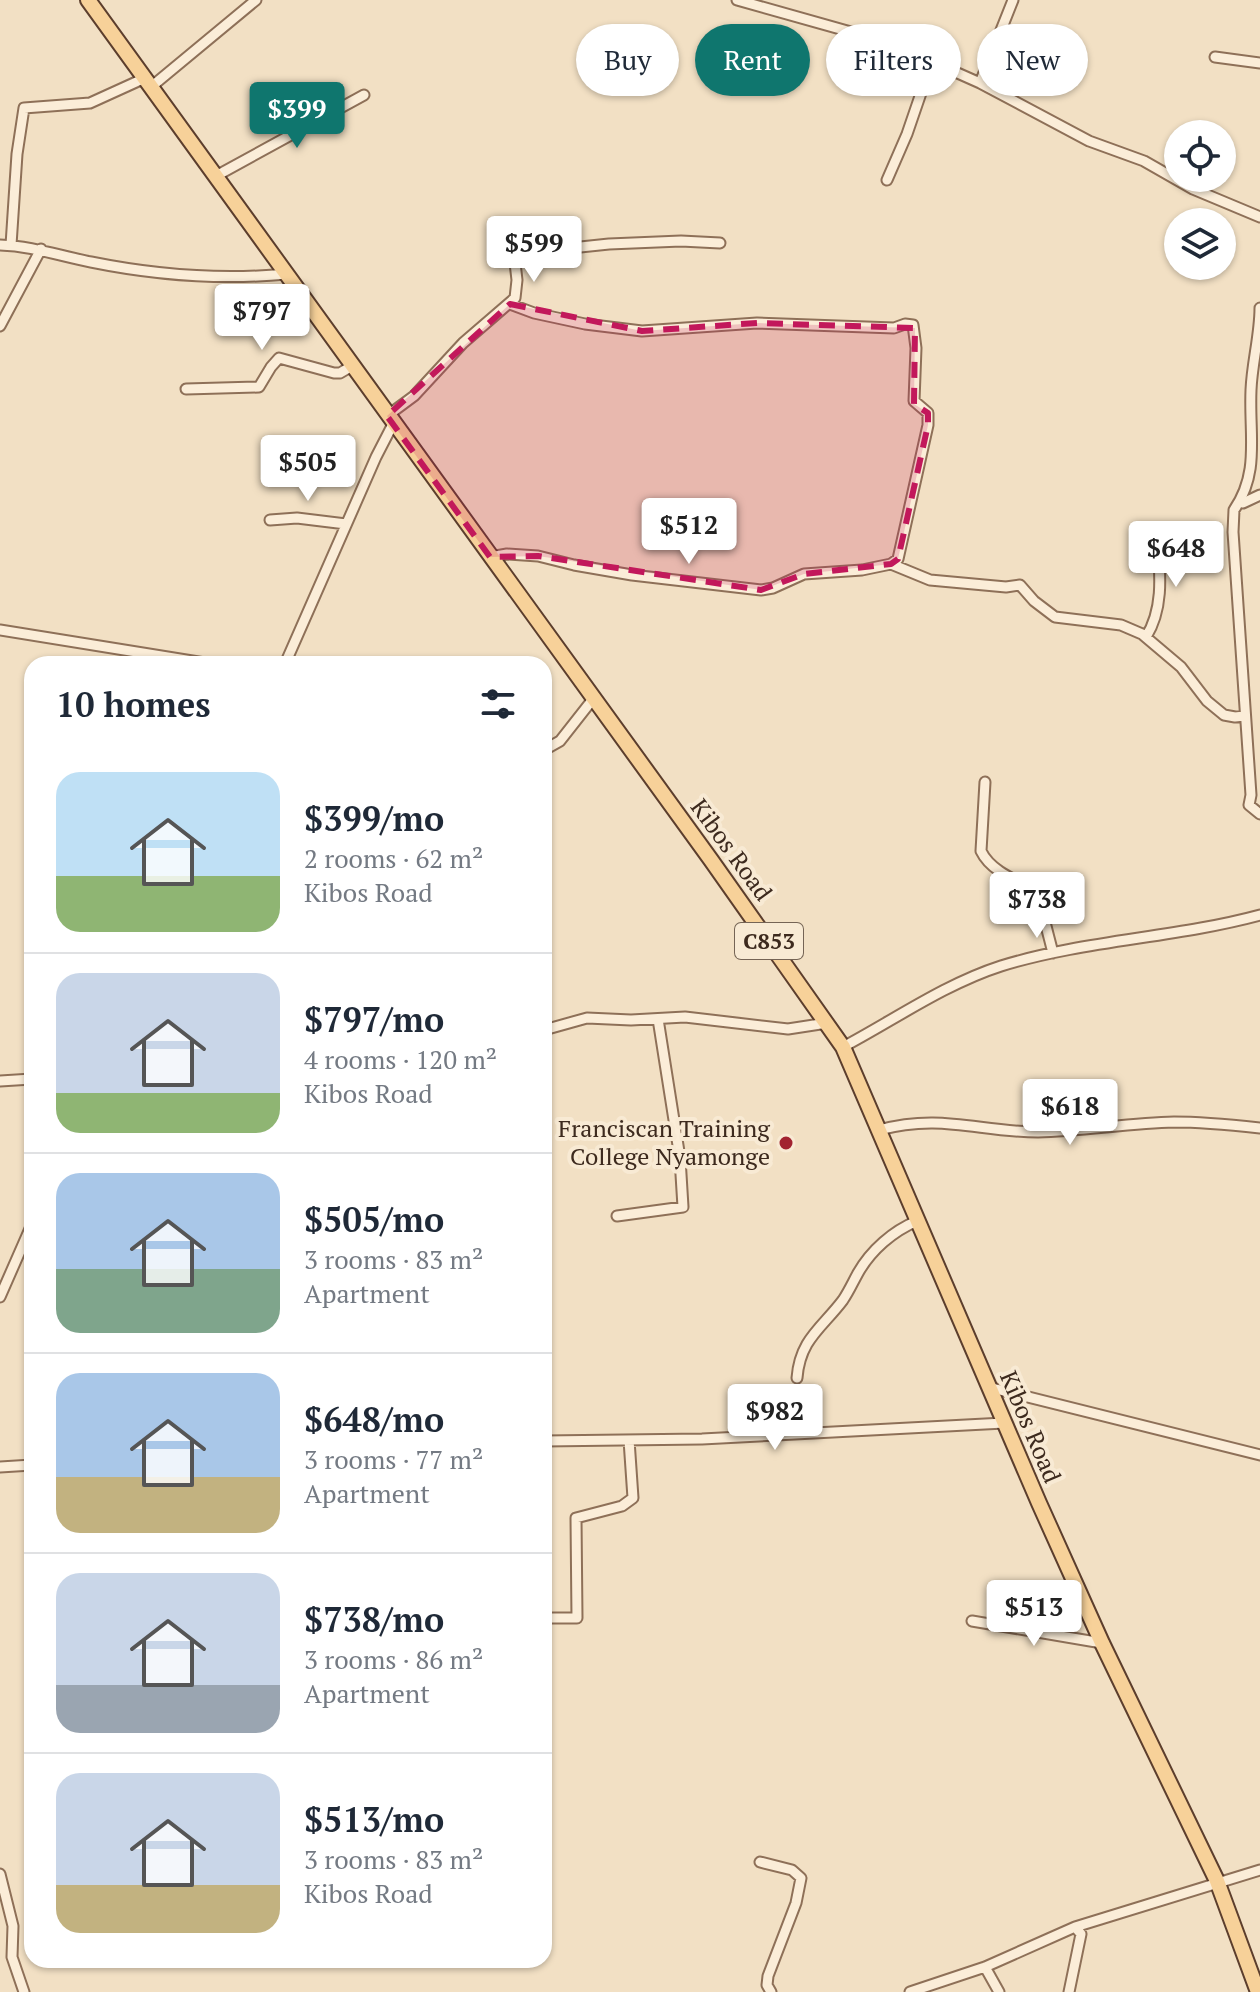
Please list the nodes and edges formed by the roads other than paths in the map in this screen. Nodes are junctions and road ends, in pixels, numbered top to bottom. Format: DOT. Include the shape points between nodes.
graph roads {
  1 [pos="88,0"];
  2 [pos="256,0"];
  3 [pos="737,0"];
  4 [pos="1013,0"];
  5 [pos="1003,24"];
  6 [pos="826,25"];
  7 [pos="1215,57"];
  8 [pos="1260,63"];
  9 [pos="148,82"];
  10 [pos="364,95"];
  11 [pos="920,96"];
  12 [pos="1004,96"];
  13 [pos="216,176"];
  14 [pos="887,180"];
  15 [pos="1260,217"];
  16 [pos="720,243"];
  17 [pos="0,245"];
  18 [pos="11,245"];
  19 [pos="41,249"];
  20 [pos="287,274"];
  21 [pos="510,304"];
  22 [pos="1260,308"];
  23 [pos="0,326"];
  24 [pos="352,366"];
  25 [pos="186,389"];
  26 [pos="390,420"];
  27 [pos="1260,495"];
  28 [pos="1240,504"];
  29 [pos="270,520"];
  30 [pos="346,524"];
  31 [pos="1157,530"];
  32 [pos="490,557"];
  33 [pos="891,564"];
  34 [pos="0,630"];
  35 [pos="1146,637"];
  36 [pos="161,656"];
  37 [pos="288,656"];
  38 [pos="593,699"];
  39 [pos="1244,716"];
  40 [pos="552,746"];
  41 [pos="985,782"];
  42 [pos="1260,814"];
  43 [pos="1260,915"];
  44 [pos="1053,953"];
  45 [pos="658,1019"];
  46 [pos="827,1023"];
  47 [pos="552,1028"];
  48 [pos="843,1047"];
  49 [pos="24,1080"];
  50 [pos="0,1081"];
  51 [pos="1260,1128"];
  52 [pos="879,1130"];
  53 [pos="617,1216"];
  54 [pos="917,1221"];
  55 [pos="24,1242"];
  56 [pos="0,1297"];
  57 [pos="797,1378"];
  58 [pos="988,1387"];
  59 [pos="1004,1423"];
  60 [pos="629,1440"];
  61 [pos="552,1441"];
  62 [pos="1260,1455"];
  63 [pos="24,1466"];
  64 [pos="0,1467"];
  65 [pos="552,1618"];
  66 [pos="972,1621"];
  67 [pos="1102,1643"];
  68 [pos="760,1862"];
  69 [pos="1260,1870"];
  70 [pos="0,1874"];
  71 [pos="1217,1881"];
  72 [pos="1075,1927"];
  73 [pos="985,1967"];
  74 [pos="24,1992"];
  75 [pos="771,1992"];
  76 [pos="910,1992"];
  77 [pos="999,1992"];
  78 [pos="1069,1992"];
  79 [pos="1258,1992"];
  1 -- 9 [label="main road, Kibos Road / C853"];
  2 -- 9 [label="street"];
  3 -- 6 [label="street"];
  4 -- 5 [label="street"];
  7 -- 8 [label="street"];
  9 -- 13 [label="main road, Kibos Road / C853"];
  9 -- 18 [label="street" via="90,103 24,108"];
  10 -- 13 [label="street"];
  11 -- 14 [label="street"];
  12 -- 15 [label="street" via="1089,141 1144,161 1203,194"];
  13 -- 20 [label="main road, Kibos Road / C853"];
  16 -- 21 [label="street" via="609,244 518,253 513,258 517,290"];
  17 -- 18 [label="street"];
  18 -- 19 [label="street"];
  19 -- 20 [label="street" via="163,274"];
  19 -- 23 [label="street"];
  20 -- 24 [label="main road, Kibos Road / C853"];
  21 -- 26 [label="street" via="463,343"];
  21 -- 33 [label="street" via="594,326 642,331 757,323 913,325 914,401 928,413 928,425 898,559"];
  22 -- 28 [label="street" via="1251,388 1254,468"];
  24 -- 25 [label="street" via="334,373 279,358 259,387"];
  24 -- 26 [label="main road, Kibos Road / C853"];
  26 -- 30 [label="street"];
  26 -- 32 [label="main road, Kibos Road / C853"];
  27 -- 28 [label="street"];
  28 -- 39 [label="street" via="1234,510 1233,532"];
  29 -- 30 [label="street"];
  30 -- 37 [label="street"];
  31 -- 35 [label="street" via="1161,583 1156,618"];
  32 -- 33 [label="street" via="538,556 632,575 761,590 804,574"];
  32 -- 38 [label="main road, Kibos Road / C853"];
  33 -- 35 [label="street" via="930,580 1020,585 1055,617 1121,625"];
  34 -- 36 [label="street"];
  35 -- 39 [label="street" via="1224,715"];
  38 -- 40 [label="street"];
  38 -- 46 [label="main road, Kibos Road / C853"];
  39 -- 42 [label="street" via="1249,805"];
  41 -- 44 [label="street" via="981,851 1006,876 1037,891"];
  43 -- 44 [label="street"];
  44 -- 48 [label="street" via="974,976"];
  45 -- 46 [label="street" via="685,1017 788,1029"];
  45 -- 47 [label="street" via="587,1018"];
  45 -- 53 [label="street" via="683,1207"];
  46 -- 48 [label="main road, Kibos Road / C853"];
  48 -- 52 [label="main road, Kibos Road / C853"];
  49 -- 50 [label="street"];
  51 -- 52 [label="street" via="1172,1122 1039,1132 935,1121"];
  52 -- 54 [label="main road, Kibos Road / C853"];
  54 -- 57 [label="street" via="867,1258 840,1303 802,1349"];
  54 -- 58 [label="main road, Kibos Road / C853"];
  55 -- 56 [label="street"];
  58 -- 59 [label="main road, Kibos Road / C853"];
  58 -- 62 [label="street"];
  59 -- 60 [label="street"];
  59 -- 67 [label="main road, Kibos Road / C853"];
  60 -- 61 [label="street"];
  60 -- 65 [label="street" via="633,1498 576,1518 577,1618"];
  63 -- 64 [label="street"];
  66 -- 67 [label="street"];
  67 -- 71 [label="main road, Kibos Road / C853"];
  68 -- 75 [label="street" via="792,1870 801,1878 768,1976"];
  69 -- 71 [label="street"];
  70 -- 74 [label="street" via="13,1926 12,1957"];
  71 -- 72 [label="street"];
  71 -- 79 [label="main road, Kibos Road / C853"];
  72 -- 73 [label="street"];
  72 -- 78 [label="street" via="1081,1934"];
  73 -- 76 [label="street"];
  73 -- 77 [label="street"];
}
